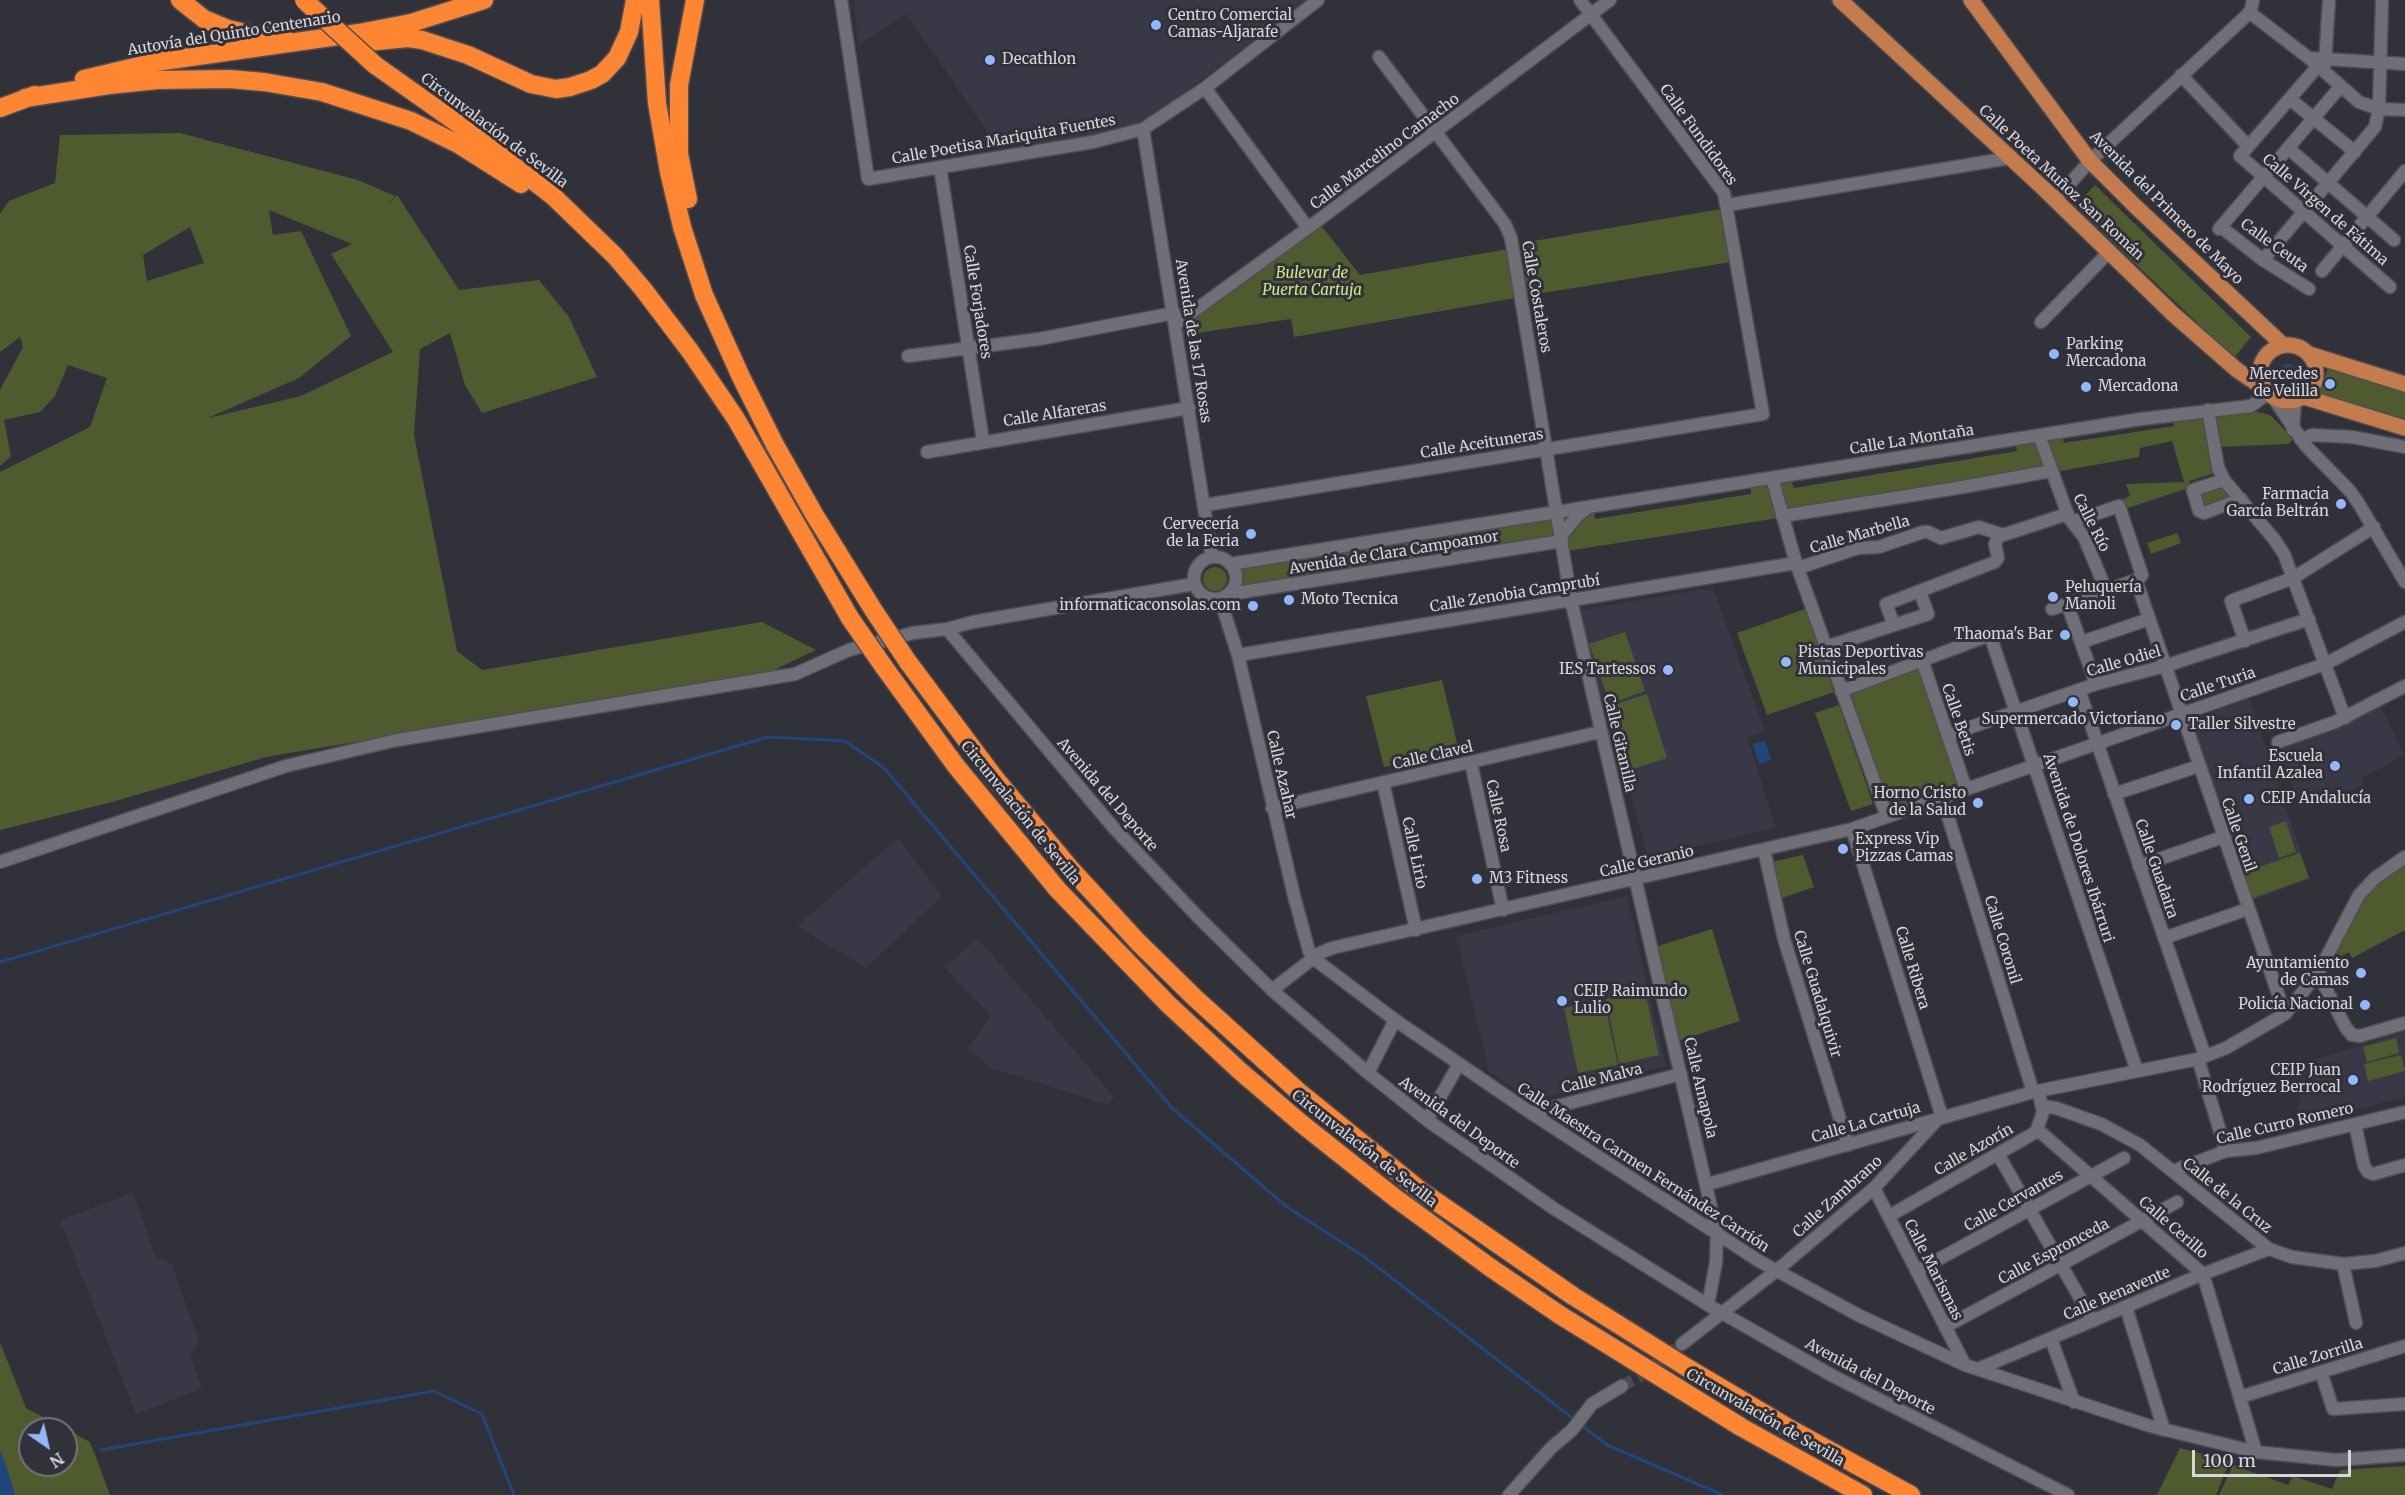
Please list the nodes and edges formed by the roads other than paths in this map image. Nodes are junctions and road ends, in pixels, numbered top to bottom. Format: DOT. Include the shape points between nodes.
graph roads {
  1 [pos="180,0"];
  2 [pos="304,0"];
  3 [pos="316,0"];
  4 [pos="461,0"];
  5 [pos="484,0"];
  6 [pos="635,0"];
  7 [pos="650,0"];
  8 [pos="695,0"];
  9 [pos="841,0"];
  10 [pos="1318,0"];
  11 [pos="1580,0"];
  12 [pos="1610,0"];
  13 [pos="1840,0"];
  14 [pos="1971,0"];
  15 [pos="2329,0"];
  16 [pos="2382,0"];
  17 [pos="2251,6"];
  18 [pos="1591,14"];
  19 [pos="225,53"];
  20 [pos="1379,57"];
  21 [pos="2380,62"];
  22 [pos="380,63"];
  23 [pos="2319,64"];
  24 [pos="2405,64"];
  25 [pos="157,71"];
  26 [pos="2181,75"];
  27 [pos="2341,86"];
  28 [pos="1205,88"];
  29 [pos="2290,99"];
  30 [pos="0,108"];
  31 [pos="2379,109"];
  32 [pos="2405,110"];
  33 [pos="2314,118"];
  34 [pos="1143,129"];
  35 [pos="1436,132"];
  36 [pos="2289,148"];
  37 [pos="2244,151"];
  38 [pos="2355,152"];
  39 [pos="2010,158"];
  40 [pos="2090,161"];
  41 [pos="940,167"];
  42 [pos="2405,171"];
  43 [pos="2264,177"];
  44 [pos="2329,183"];
  45 [pos="2055,200"];
  46 [pos="1727,205"];
  47 [pos="2304,212"];
  48 [pos="2368,217"];
  49 [pos="1308,228"];
  50 [pos="2394,240"];
  51 [pos="2343,246"];
  52 [pos="2109,252"];
  53 [pos="2263,260"];
  54 [pos="2322,271"];
  55 [pos="2390,287"];
  56 [pos="2309,289"];
  57 [pos="1175,319"];
  58 [pos="2041,322"];
  59 [pos="676,332"];
  60 [pos="2283,345"];
  61 [pos="969,348"];
  62 [pos="2309,354"];
  63 [pos="730,355"];
  64 [pos="908,356"];
  65 [pos="2405,384"];
  66 [pos="2268,393"];
  67 [pos="2300,399"];
  68 [pos="1189,408"];
  69 [pos="2208,410"];
  70 [pos="1763,414"];
  71 [pos="736,419"];
  72 [pos="2405,429"];
  73 [pos="2293,430"];
  74 [pos="2039,435"];
  75 [pos="2301,440"];
  76 [pos="984,441"];
  77 [pos="2405,447"];
  78 [pos="1547,449"];
  79 [pos="927,452"];
  80 [pos="2051,471"];
  81 [pos="1772,478"];
  82 [pos="2224,480"];
  83 [pos="2241,500"];
  84 [pos="1205,505"];
  85 [pos="1593,505"];
  86 [pos="2119,506"];
  87 [pos="1557,510"];
  88 [pos="1782,516"];
  89 [pos="2070,518"];
  90 [pos="2374,527"];
  91 [pos="1999,534"];
  92 [pos="1562,539"];
  93 [pos="1212,557"];
  94 [pos="1230,564"];
  95 [pos="1797,566"];
  96 [pos="2293,578"];
  97 [pos="2136,580"];
  98 [pos="2405,582"];
  99 [pos="1194,584"];
  100 [pos="2106,590"];
  101 [pos="1920,592"];
  102 [pos="1225,596"];
  103 [pos="1571,600"];
  104 [pos="2067,604"];
  105 [pos="2052,609"];
  106 [pos="2149,619"];
  107 [pos="2309,619"];
  108 [pos="2405,622"];
  109 [pos="1894,625"];
  110 [pos="947,629"];
  111 [pos="2245,641"];
  112 [pos="2082,642"];
  113 [pos="1826,647"];
  114 [pos="1238,655"];
  115 [pos="1922,660"];
  116 [pos="2325,664"];
  117 [pos="2164,666"];
  118 [pos="2096,684"];
  119 [pos="2405,686"];
  120 [pos="2079,690"];
  121 [pos="1841,691"];
  122 [pos="2016,711"];
  123 [pos="2182,714"];
  124 [pos="2345,717"];
  125 [pos="1600,732"];
  126 [pos="1948,735"];
  127 [pos="2278,742"];
  128 [pos="2097,744"];
  129 [pos="1471,763"];
  130 [pos="2035,765"];
  131 [pos="2199,766"];
  132 [pos="1383,782"];
  133 [pos="1966,789"];
  134 [pos="2114,794"];
  135 [pos="1942,797"];
  136 [pos="1272,808"];
  137 [pos="1887,817"];
  138 [pos="1852,829"];
  139 [pos="2223,837"];
  140 [pos="1764,850"];
  141 [pos="2405,857"];
  142 [pos="0,862"];
  143 [pos="2139,866"];
  144 [pos="1635,880"];
  145 [pos="2248,909"];
  146 [pos="1503,910"];
  147 [pos="1416,930"];
  148 [pos="2164,938"];
  149 [pos="1313,958"];
  150 [pos="2318,973"];
  151 [pos="1272,990"];
  152 [pos="2285,1014"];
  153 [pos="1395,1020"];
  154 [pos="2405,1023"];
  155 [pos="2202,1058"];
  156 [pos="1459,1064"];
  157 [pos="2137,1071"];
  158 [pos="1368,1073"];
  159 [pos="1681,1074"];
  160 [pos="2035,1092"];
  161 [pos="2042,1106"];
  162 [pos="2405,1112"];
  163 [pos="1531,1113"];
  164 [pos="1940,1118"];
  165 [pos="1427,1120"];
  166 [pos="2355,1124"];
  167 [pos="1908,1126"];
  168 [pos="2038,1130"];
  169 [pos="1916,1142"];
  170 [pos="1848,1145"];
  171 [pos="2226,1151"];
  172 [pos="1998,1154"];
  173 [pos="2124,1158"];
  174 [pos="2405,1165"];
  175 [pos="2173,1171"];
  176 [pos="2090,1176"];
  177 [pos="1707,1184"];
  178 [pos="1874,1188"];
  179 [pos="2177,1202"];
  180 [pos="2030,1209"];
  181 [pos="1889,1216"];
  182 [pos="2142,1222"];
  183 [pos="1717,1233"];
  184 [pos="2268,1249"];
  185 [pos="2405,1253"];
  186 [pos="2343,1264"];
  187 [pos="2062,1265"];
  188 [pos="1917,1270"];
  189 [pos="1776,1271"];
  190 [pos="2203,1274"];
  191 [pos="1708,1305"];
  192 [pos="2126,1307"];
  193 [pos="1723,1313"];
  194 [pos="2093,1322"];
  195 [pos="2356,1323"];
  196 [pos="1946,1327"];
  197 [pos="2051,1339"];
  198 [pos="1682,1344"];
  199 [pos="2405,1346"];
  200 [pos="1965,1365"];
  201 [pos="1978,1369"];
  202 [pos="2321,1372"];
  203 [pos="1622,1386"];
  204 [pos="2240,1397"];
  205 [pos="2074,1402"];
  206 [pos="2405,1404"];
  207 [pos="2164,1430"];
  208 [pos="2256,1452"];
  209 [pos="2405,1455"];
  210 [pos="1509,1495"];
  211 [pos="1863,1495"];
  212 [pos="1911,1495"];
  213 [pos="2068,1495"];
  1 -- 4 [label="highway" via="204,19 254,35 364,26"];
  2 -- 22 [label="highway, Circunvalación de Sevilla, bridge"];
  3 -- 22 [label="highway"];
  5 -- 19 [label="highway, Autovía del Quinto Centenario" via="411,23"];
  6 -- 19 [label="highway" via="630,32 617,58 602,74 570,87 531,84 453,49 408,39"];
  7 -- 63 [label="highway, Circunvalación de Sevilla" via="657,103 669,172 704,295"];
  8 -- 63 [label="highway" via="679,85 680,154 694,225"];
  9 -- 41 [label="street, Calle Poetisa Mariquita Fuentes" via="868,179"];
  10 -- 28 [label="street, Calle Poetisa Mariquita Fuentes"];
  11 -- 18 [label="street, Calle Fundidores"];
  12 -- 18 [label="street, Calle Marcelino Camacho"];
  13 -- 39 [label="main road, Calle Poeta Muñoz San Román"];
  14 -- 40 [label="main road, Avenida del Primero de Mayo"];
  15 -- 23 [label="street"];
  16 -- 21 [label="street"];
  17 -- 23 [label="street"];
  17 -- 26 [label="street"];
  18 -- 35 [label="street, Calle Marcelino Camacho"];
  18 -- 46 [label="street, Calle Fundidores" via="1719,184"];
  19 -- 25 [label="highway, Autovía del Quinto Centenario"];
  20 -- 35 [label="street, Calle Costaleros"];
  21 -- 23 [label="street"];
  21 -- 24 [label="street"];
  21 -- 31 [label="street"];
  22 -- 59 [label="highway, Circunvalación de Sevilla" via="554,197 615,256"];
  22 -- 71 [label="highway" via="523,160 610,238 700,350"];
  23 -- 27 [label="street"];
  23 -- 29 [label="street"];
  25 -- 30 [label="highway" via="109,85 25,98"];
  25 -- 59 [label="highway" via="322,92 411,121 458,144 514,178 568,221"];
  26 -- 37 [label="street, Calle Virgen de Fátima"];
  26 -- 40 [label="street"];
  27 -- 31 [label="street" via="2359,102"];
  27 -- 33 [label="street"];
  28 -- 34 [label="street, Calle Poetisa Mariquita Fuentes"];
  28 -- 49 [label="street"];
  29 -- 33 [label="street"];
  29 -- 37 [label="street"];
  31 -- 32 [label="street"];
  31 -- 38 [label="street" via="2375,127"];
  33 -- 36 [label="street"];
  33 -- 38 [label="street"];
  34 -- 41 [label="street, Calle Poetisa Mariquita Fuentes" via="1093,142"];
  34 -- 57 [label="street, Avenida de las 17 Rosas"];
  35 -- 49 [label="street, Calle Marcelino Camacho"];
  35 -- 78 [label="street, Calle Costaleros" via="1505,224 1509,235"];
  36 -- 43 [label="street"];
  36 -- 44 [label="street"];
  37 -- 43 [label="street, Calle Virgen de Fátima"];
  38 -- 44 [label="street"];
  39 -- 45 [label="main road, Calle Poeta Muñoz San Román"];
  39 -- 46 [label="street"];
  40 -- 45 [label="street"];
  40 -- 60 [label="main road, Avenida del Primero de Mayo"];
  41 -- 61 [label="street, Calle Forjadores"];
  42 -- 48 [label="street"];
  43 -- 47 [label="street, Calle Virgen de Fátima"];
  43 -- 53 [label="street, Calle Ceuta" via="2220,228"];
  44 -- 47 [label="street"];
  44 -- 48 [label="street"];
  45 -- 52 [label="main road, Calle Poeta Muñoz San Román"];
  46 -- 70 [label="street, Calle Fundidores"];
  47 -- 51 [label="street, Calle Virgen de Fátima"];
  47 -- 53 [label="street"];
  48 -- 50 [label="street"];
  48 -- 51 [label="street"];
  49 -- 57 [label="street, Calle Marcelino Camacho"];
  51 -- 54 [label="street"];
  51 -- 55 [label="street, Calle Virgen de Fátima"];
  52 -- 58 [label="street"];
  52 -- 66 [label="main road, Calle Poeta Muñoz San Román" via="2189,328"];
  53 -- 56 [label="street, Calle Ceuta"];
  57 -- 61 [label="street, Calle Marcelino Camacho"];
  57 -- 68 [label="street, Avenida de las 17 Rosas"];
  59 -- 71 [label="highway, Circunvalación de Sevilla"];
  60 -- 62 [label="main road" via="2297,346"];
  60 -- 66 [label="main road" via="2267,353 2262,361 2259,378"];
  61 -- 64 [label="street, Calle Marcelino Camacho"];
  61 -- 76 [label="street, Calle Forjadores"];
  62 -- 65 [label="main road"];
  62 -- 67 [label="main road" via="2316,372 2311,390"];
  63 -- 212 [label="highway, Circunvalación de Sevilla, bridge" via="793,478 908,662 1032,823 1138,942 1253,1051 1421,1191 1593,1308 1792,1430"];
  66 -- 67 [label="main road" via="2288,402"];
  66 -- 69 [label="street, Calle La Montaña" via="2251,406"];
  66 -- 73 [label="street"];
  67 -- 72 [label="main road"];
  67 -- 73 [label="street"];
  68 -- 76 [label="street, Calle Alfareras"];
  68 -- 84 [label="street, Avenida de las 17 Rosas"];
  69 -- 74 [label="street, Calle La Montaña"];
  69 -- 82 [label="street" via="2217,467"];
  70 -- 78 [label="street, Calle Aceituneras"];
  71 -- 211 [label="highway, Circunvalación de Sevilla, bridge" via="850,618 956,766 1058,890 1168,1004 1302,1124 1491,1268 1741,1426"];
  73 -- 75 [label="street"];
  74 -- 80 [label="street, Calle Río"];
  74 -- 81 [label="street, Calle La Montaña"];
  75 -- 77 [label="street" via="2312,435 2352,437"];
  75 -- 90 [label="street" via="2350,491"];
  76 -- 79 [label="street, Calle Alfareras"];
  78 -- 84 [label="street, Calle Aceituneras"];
  78 -- 87 [label="street, Calle Costaleros"];
  80 -- 88 [label="street"];
  80 -- 89 [label="street, Calle Río"];
  81 -- 85 [label="street, Calle La Montaña"];
  81 -- 88 [label="street"];
  82 -- 83 [label="street"];
  82 -- 83 [label="street" via="2193,490 2199,511 2204,513"];
  83 -- 96 [label="street" via="2274,539"];
  84 -- 93 [label="street, Avenida de las 17 Rosas"];
  85 -- 87 [label="street, Calle La Montaña"];
  85 -- 92 [label="street" via="1578,515"];
  86 -- 89 [label="street, Calle Marbella"];
  86 -- 97 [label="street, Calle Genil" via="2142,572"];
  87 -- 92 [label="street, Calle Costaleros"];
  87 -- 94 [label="street, Avenida de Clara Campoamor"];
  88 -- 95 [label="street"];
  89 -- 91 [label="street, Calle Marbella"];
  89 -- 100 [label="street, Calle Río" via="2085,537"];
  90 -- 96 [label="street"];
  90 -- 98 [label="street"];
  91 -- 95 [label="street, Calle Marbella" via="1979,527 1941,538 1923,532 1879,547 1858,548"];
  91 -- 101 [label="street" via="1995,544 1997,561"];
  92 -- 102 [label="street, Avenida de Clara Campoamor"];
  92 -- 103 [label="street, Calle Gitanilla"];
  93 -- 94 [label="street"];
  93 -- 99 [label="street" via="1199,563"];
  94 -- 102 [label="street" via="1236,578"];
  95 -- 103 [label="street, Calle Zenobia Camprubí"];
  95 -- 113 [label="street"];
  96 -- 107 [label="street"];
  96 -- 111 [label="street" via="2230,601"];
  97 -- 100 [label="street"];
  97 -- 106 [label="street, Calle Genil"];
  99 -- 102 [label="street" via="1208,598"];
  99 -- 110 [label="street"];
  100 -- 104 [label="street"];
  101 -- 109 [label="street" via="1886,604"];
  101 -- 109 [label="street" via="1928,614"];
  102 -- 114 [label="street, Calle Azahar"];
  103 -- 114 [label="street, Calle Zenobia Camprubí"];
  103 -- 125 [label="street, Calle Gitanilla"];
  104 -- 105 [label="street"];
  104 -- 112 [label="street"];
  106 -- 112 [label="street"];
  106 -- 117 [label="street, Calle Genil"];
  107 -- 111 [label="street, Calle Odiel"];
  107 -- 116 [label="street"];
  108 -- 116 [label="street, Calle Turia"];
  109 -- 113 [label="street"];
  110 -- 142 [label="street" via="913,633 849,650 795,674 397,740 297,764"];
  110 -- 151 [label="street, Avenida del Deporte" via="1113,827"];
  111 -- 117 [label="street, Calle Odiel"];
  112 -- 118 [label="street"];
  113 -- 121 [label="street"];
  114 -- 136 [label="street, Calle Azahar"];
  115 -- 121 [label="street"];
  115 -- 122 [label="street, Avenida de Dolores Ibárruri" via="1990,635"];
  115 -- 126 [label="street, Calle Betis"];
  116 -- 123 [label="street, Calle Turia"];
  116 -- 124 [label="street"];
  117 -- 118 [label="street, Calle Odiel"];
  117 -- 123 [label="street, Calle Genil"];
  118 -- 120 [label="street, Calle Odiel"];
  119 -- 124 [label="street"];
  120 -- 122 [label="street, Calle Odiel"];
  120 -- 128 [label="street, Calle Guadaira"];
  121 -- 137 [label="street"];
  122 -- 126 [label="street, Calle Odiel"];
  122 -- 130 [label="street, Avenida de Dolores Ibárruri"];
  123 -- 128 [label="street, Calle Turia"];
  123 -- 131 [label="street, Calle Genil"];
  124 -- 127 [label="street"];
  125 -- 129 [label="street, Calle Clavel"];
  125 -- 144 [label="street, Calle Gitanilla"];
  126 -- 133 [label="street, Calle Betis"];
  128 -- 130 [label="street, Calle Turia"];
  128 -- 134 [label="street, Calle Guadaira"];
  129 -- 132 [label="street, Calle Clavel"];
  129 -- 146 [label="street, Calle Rosa"];
  130 -- 133 [label="street, Calle Geranio"];
  130 -- 157 [label="street, Avenida de Dolores Ibárruri"];
  131 -- 134 [label="street"];
  131 -- 139 [label="street, Calle Genil"];
  132 -- 136 [label="street, Calle Clavel"];
  132 -- 147 [label="street, Calle Lirio"];
  133 -- 135 [label="street, Calle Geranio"];
  134 -- 143 [label="street, Calle Guadaira"];
  135 -- 137 [label="street, Calle Geranio"];
  135 -- 160 [label="street, Calle Coronil"];
  136 -- 149 [label="street, Calle Azahar"];
  137 -- 138 [label="street, Calle Geranio"];
  138 -- 140 [label="street, Calle Geranio"];
  138 -- 164 [label="street, Calle Ribera"];
  139 -- 143 [label="street"];
  139 -- 145 [label="street, Calle Genil"];
  140 -- 144 [label="street, Calle Geranio"];
  140 -- 170 [label="street, Calle Guadalquivir" via="1784,939"];
  141 -- 150 [label="street, Calle La Cartuja" via="2359,895"];
  143 -- 148 [label="street, Calle Guadaira"];
  144 -- 146 [label="street, Calle Geranio"];
  144 -- 159 [label="street, Calle Amapola"];
  145 -- 148 [label="street"];
  145 -- 152 [label="street, Calle Genil"];
  146 -- 147 [label="street, Calle Geranio"];
  147 -- 149 [label="street, Calle Geranio" via="1332,948"];
  148 -- 155 [label="street, Calle Guadaira"];
  149 -- 151 [label="street, Calle Geranio"];
  149 -- 153 [label="street, Calle Maestra Carmen Fernández Carrión"];
  150 -- 152 [label="street, Calle La Cartuja"];
  150 -- 154 [label="street" via="2352,1035"];
  151 -- 158 [label="street, Avenida del Deporte"];
  152 -- 155 [label="street, Calle La Cartuja"];
  153 -- 156 [label="street, Calle Maestra Carmen Fernández Carrión"];
  153 -- 158 [label="street"];
  155 -- 157 [label="street, Calle La Cartuja"];
  155 -- 171 [label="street, Calle Guadaira"];
  156 -- 163 [label="street, Calle Maestra Carmen Fernández Carrión"];
  156 -- 165 [label="street"];
  157 -- 160 [label="street, Calle La Cartuja"];
  158 -- 165 [label="street, Avenida del Deporte"];
  159 -- 163 [label="street, Calle Malva"];
  159 -- 177 [label="street, Calle Amapola"];
  160 -- 161 [label="street, Calle Azorín"];
  160 -- 164 [label="street, Calle La Cartuja"];
  161 -- 168 [label="street, Calle Azorín"];
  161 -- 175 [label="street, Calle de la Cruz" via="2117,1132"];
  162 -- 166 [label="street, Calle Curro Romero"];
  163 -- 183 [label="street, Calle Maestra Carmen Fernández Carrión"];
  164 -- 167 [label="street, Calle La Cartuja"];
  164 -- 169 [label="street, Calle Zambrano"];
  165 -- 191 [label="street, Avenida del Deporte" via="1553,1208"];
  166 -- 171 [label="street, Calle Curro Romero" via="2256,1148"];
  166 -- 174 [label="street" via="2368,1172"];
  167 -- 169 [label="street" via="1917,1134"];
  167 -- 170 [label="street, Calle La Cartuja"];
  168 -- 172 [label="street, Calle Azorín"];
  168 -- 176 [label="street, Calle Cerillo"];
  169 -- 178 [label="street, Calle Zambrano"];
  170 -- 177 [label="street, Calle La Cartuja"];
  171 -- 175 [label="street, Calle Curro Romero"];
  172 -- 180 [label="street"];
  172 -- 181 [label="street, Calle Azorín"];
  173 -- 176 [label="street, Calle Cervantes"];
  175 -- 184 [label="street, Calle de la Cruz"];
  176 -- 180 [label="street, Calle Cervantes"];
  176 -- 182 [label="street, Calle Cerillo"];
  177 -- 183 [label="street, Calle Amapola"];
  178 -- 181 [label="street, Calle Marismas"];
  178 -- 189 [label="street, Calle Zambrano"];
  179 -- 182 [label="street, Calle Espronceda"];
  180 -- 187 [label="street"];
  180 -- 188 [label="street, Calle Cervantes"];
  181 -- 188 [label="street, Calle Marismas"];
  182 -- 187 [label="street, Calle Espronceda"];
  182 -- 190 [label="street, Calle Cerillo"];
  183 -- 189 [label="street, Calle Maestra Carmen Fernández Carrión"];
  183 -- 191 [label="street, Calle Amapola"];
  184 -- 186 [label="street, Calle de la Cruz" via="2292,1257"];
  184 -- 190 [label="street, Calle Benavente"];
  185 -- 186 [label="street, Calle de la Cruz"];
  186 -- 195 [label="street"];
  187 -- 194 [label="street"];
  187 -- 196 [label="street, Calle Espronceda"];
  188 -- 196 [label="street, Calle Marismas"];
  189 -- 193 [label="street, Calle Zambrano"];
  189 -- 200 [label="street, Calle Maestra Carmen Fernández Carrión"];
  190 -- 192 [label="street, Calle Benavente"];
  190 -- 204 [label="street, Calle Cerillo"];
  191 -- 193 [label="street, Avenida del Deporte"];
  192 -- 194 [label="street, Calle Benavente"];
  192 -- 207 [label="street"];
  193 -- 198 [label="street, Calle Zambrano"];
  193 -- 213 [label="street, Avenida del Deporte" via="1833,1377"];
  194 -- 197 [label="street, Calle Benavente"];
  196 -- 200 [label="street, Calle Marismas"];
  197 -- 201 [label="street, Calle Benavente"];
  197 -- 205 [label="street"];
  199 -- 202 [label="street, Calle Zorrilla"];
  200 -- 201 [label="street, Calle Maestra Carmen Fernández Carrión"];
  201 -- 205 [label="street, Calle Maestra Carmen Fernández Carrión"];
  202 -- 204 [label="street, Calle Zorrilla"];
  202 -- 206 [label="street" via="2333,1409"];
  203 -- 210 [label="street" via="1592,1404"];
  204 -- 208 [label="street, Calle Cerillo"];
  205 -- 207 [label="street, Calle Maestra Carmen Fernández Carrión"];
  207 -- 208 [label="street, Calle Maestra Carmen Fernández Carrión"];
  208 -- 209 [label="street, Calle Maestra Carmen Fernández Carrión" via="2336,1460"];
}
